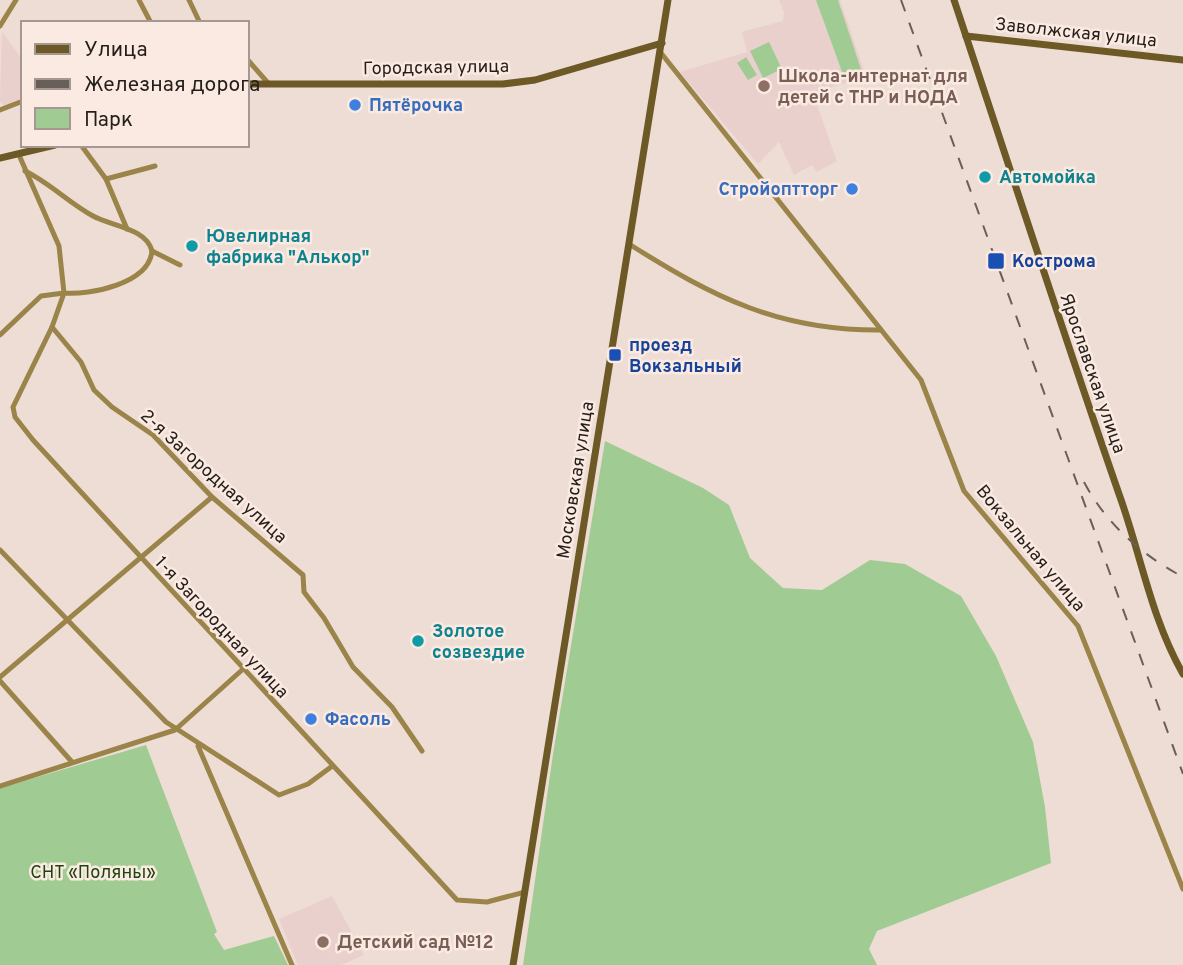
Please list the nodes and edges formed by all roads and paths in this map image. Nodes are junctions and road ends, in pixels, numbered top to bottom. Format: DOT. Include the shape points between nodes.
graph roads {
  1 [pos="16,0"];
  2 [pos="139,0"];
  3 [pos="188,0"];
  4 [pos="668,0"];
  5 [pos="954,0"];
  6 [pos="150,21"];
  7 [pos="199,21"];
  8 [pos="0,26"];
  9 [pos="966,36"];
  10 [pos="662,43"];
  11 [pos="660,53"];
  12 [pos="248,60"];
  13 [pos="1183,60"];
  14 [pos="268,83"];
  15 [pos="248,84"];
  16 [pos="21,102"];
  17 [pos="0,110"];
  18 [pos="48,147"];
  19 [pos="82,147"];
  20 [pos="19,155"];
  21 [pos="0,158"];
  22 [pos="155,166"];
  23 [pos="25,171"];
  24 [pos="106,179"];
  25 [pos="127,229"];
  26 [pos="629,244"];
  27 [pos="152,251"];
  28 [pos="180,265"];
  29 [pos="64,293"];
  30 [pos="52,327"];
  31 [pos="881,330"];
  32 [pos="0,335"];
  33 [pos="212,497"];
  34 [pos="0,550"];
  35 [pos="141,559"];
  36 [pos="68,620"];
  37 [pos="242,670"];
  38 [pos="1183,674"];
  39 [pos="0,679"];
  40 [pos="175,730"];
  41 [pos="198,744"];
  42 [pos="422,751"];
  43 [pos="72,762"];
  44 [pos="331,767"];
  45 [pos="0,786"];
  46 [pos="1183,889"];
  47 [pos="525,892"];
  48 [pos="292,965"];
  49 [pos="513,965"];
  1 -- 8 [label="street"];
  2 -- 6 [label="street"];
  3 -- 7 [label="street"];
  4 -- 10 [label="main road, Московская улица"];
  5 -- 9 [label="main road, Ярославская улица"];
  9 -- 13 [label="main road, Заволжская улица"];
  9 -- 38 [label="main road, Ярославская улица" via="1045,284 1130,523 1146,588 1168,648"];
  10 -- 11 [label="main road, Московская улица"];
  10 -- 14 [label="main road, Городская улица" via="535,80 503,84"];
  11 -- 26 [label="main road, Московская улица"];
  11 -- 31 [label="street, Вокзальная улица"];
  12 -- 14 [label="street"];
  14 -- 15 [label="main road, Городская улица"];
  16 -- 17 [label="street"];
  18 -- 20 [label="main road"];
  19 -- 24 [label="street"];
  20 -- 21 [label="main road"];
  20 -- 23 [label="street"];
  22 -- 24 [label="street"];
  23 -- 25 [label="street" via="94,216"];
  23 -- 29 [label="street" via="59,246"];
  24 -- 25 [label="street"];
  25 -- 27 [label="street" via="147,240"];
  26 -- 31 [label="street" via="745,309 780,319"];
  26 -- 47 [label="main road, Московская улица"];
  27 -- 28 [label="street"];
  27 -- 29 [label="street" via="142,271 113,286 90,294"];
  29 -- 30 [label="street, 1-я Загородная улица"];
  29 -- 32 [label="street" via="41,296"];
  30 -- 33 [label="street, 2-я Загородная улица" via="81,362 94,390 153,435"];
  30 -- 35 [label="street, 1-я Загородная улица" via="13,407 15,417"];
  31 -- 46 [label="street, Вокзальная улица" via="927,388 964,491 1078,626"];
  33 -- 35 [label="street"];
  33 -- 42 [label="street, 2-я Загородная улица" via="303,575 304,592 353,667 392,708"];
  34 -- 36 [label="street"];
  35 -- 36 [label="street"];
  35 -- 37 [label="street, 1-я Загородная улица"];
  36 -- 39 [label="street"];
  36 -- 40 [label="street"];
  37 -- 40 [label="street"];
  37 -- 44 [label="street, 1-я Загородная улица"];
  39 -- 43 [label="street"];
  40 -- 41 [label="street"];
  40 -- 43 [label="street"];
  41 -- 44 [label="street" via="279,795 308,784"];
  41 -- 48 [label="street"];
  43 -- 45 [label="street"];
  44 -- 47 [label="street, 1-я Загородная улица" via="457,900 487,902"];
  47 -- 49 [label="main road, Московская улица"];
}
